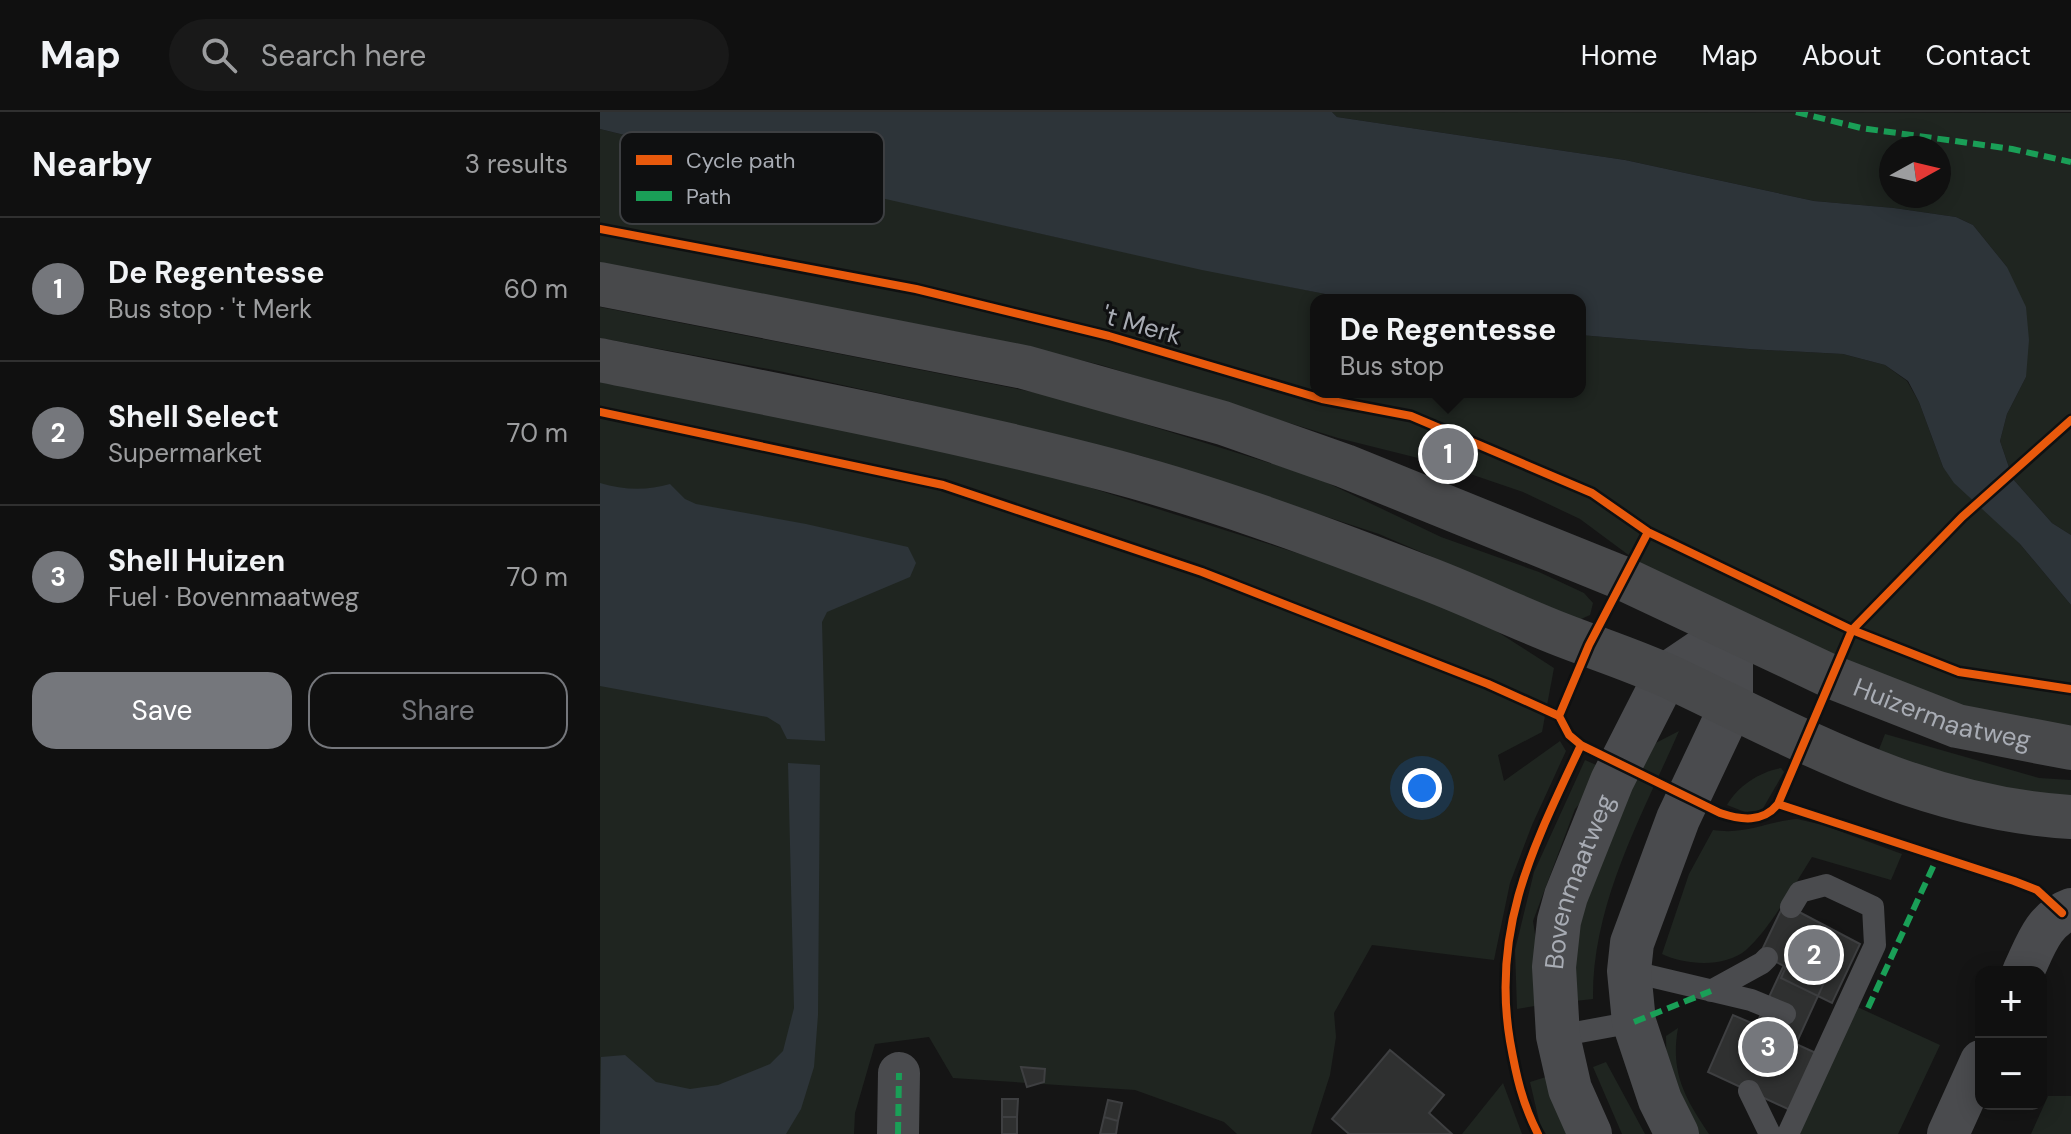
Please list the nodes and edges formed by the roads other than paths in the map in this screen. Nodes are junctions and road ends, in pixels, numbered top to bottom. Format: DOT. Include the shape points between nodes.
graph roads {
  1 [pos="600,284"];
  2 [pos="600,360"];
  3 [pos="1731,631"];
  4 [pos="1666,675"];
  5 [pos="1731,707"];
  6 [pos="2071,748"];
  7 [pos="2071,817"];
  8 [pos="1791,907"];
  9 [pos="2071,909"];
  10 [pos="1767,958"];
  11 [pos="2026,966"];
  12 [pos="1629,971"];
  13 [pos="1711,991"];
  14 [pos="1785,1014"];
  15 [pos="1634,1022"];
  16 [pos="1558,1036"];
  17 [pos="899,1073"];
  18 [pos="1975,1074"];
  19 [pos="1749,1091"];
  20 [pos="898,1134"];
  21 [pos="1590,1134"];
  22 [pos="1677,1134"];
  23 [pos="1770,1134"];
  24 [pos="1788,1134"];
  25 [pos="1948,1134"];
  1 -- 3 [label="main road" via="1024,367 1223,423 1345,466 1609,573"];
  2 -- 4 [label="main road" via="892,418 1097,467 1263,517"];
  3 -- 4 [label="street, Bovenmaatweg"];
  3 -- 5 [label="street"];
  3 -- 6 [label="main road, Huizermaatweg" via="1957,726"];
  4 -- 5 [label="main road"];
  4 -- 16 [label="street, Bovenmaatweg" via="1612,781 1566,896 1554,967"];
  5 -- 7 [label="main road" via="1912,787 1989,807"];
  5 -- 12 [label="street" via="1678,819 1632,943"];
  8 -- 24 [label="lane" via="1800,892 1826,885 1873,907 1875,945"];
  9 -- 11 [label="street" via="2047,924"];
  10 -- 13 [label="lane"];
  12 -- 13 [label="lane"];
  12 -- 15 [label="street"];
  13 -- 14 [label="lane"];
  15 -- 16 [label="lane"];
  15 -- 22 [label="street"];
  16 -- 21 [label="street, Bovenmaatweg" via="1570,1089"];
  17 -- 20 [label="street"];
  18 -- 25 [label="street"];
  19 -- 23 [label="lane"];
}
